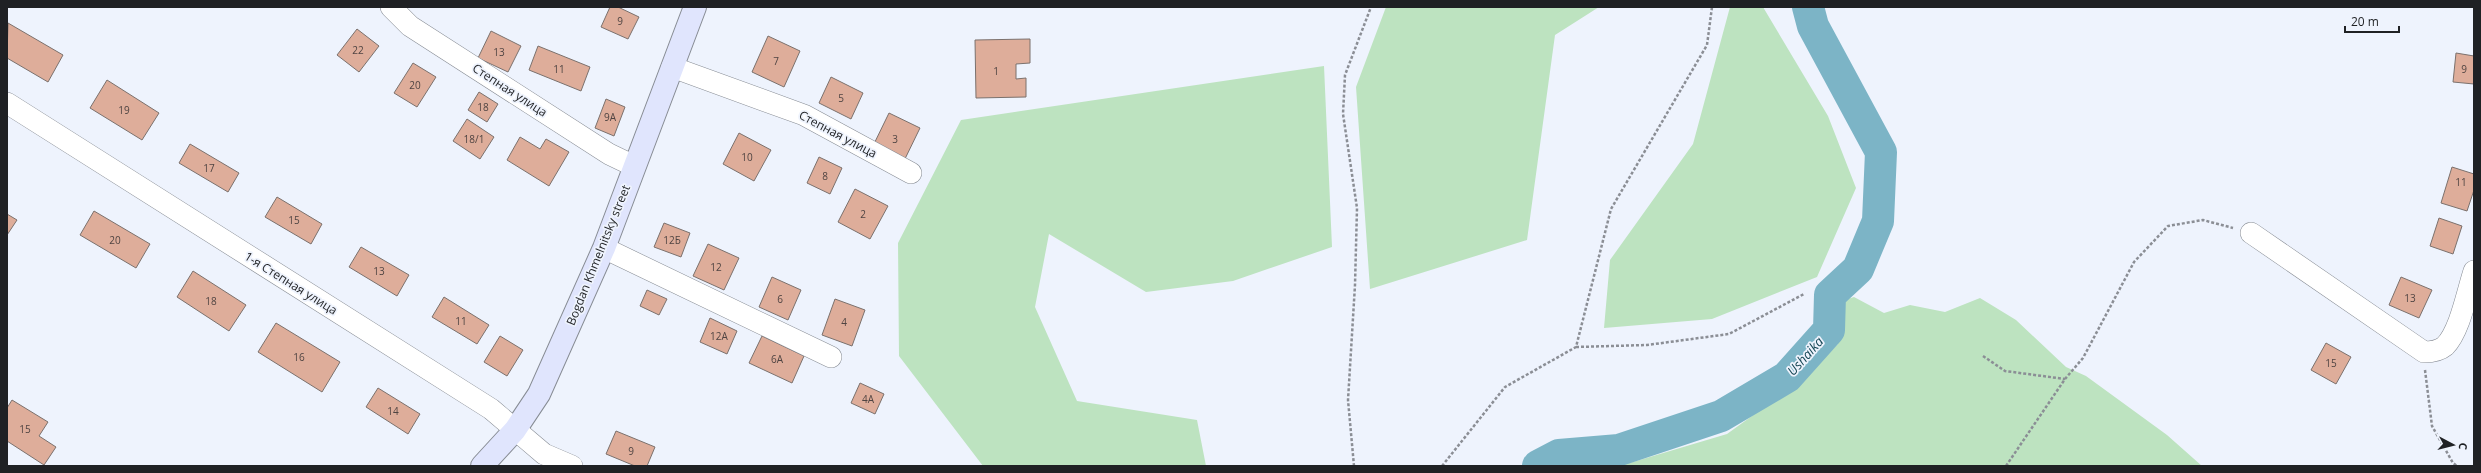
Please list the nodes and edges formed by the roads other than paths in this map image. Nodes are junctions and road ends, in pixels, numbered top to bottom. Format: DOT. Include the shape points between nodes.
graph roads {
  1 [pos="391,7"];
  2 [pos="695,7"];
  3 [pos="672,67"];
  4 [pos="7,103"];
  5 [pos="634,166"];
  6 [pos="911,173"];
  7 [pos="2251,234"];
  8 [pos="604,248"];
  9 [pos="2474,271"];
  10 [pos="831,357"];
  11 [pos="515,430"];
  12 [pos="482,466"];
  13 [pos="572,466"];
  1 -- 5 [label="street, Степная улица" via="410,26 609,154"];
  2 -- 3 [label="street, Bogdan Khmelnitsky street"];
  3 -- 5 [label="street, Bogdan Khmelnitsky street"];
  3 -- 6 [label="street, Степная улица" via="804,115"];
  4 -- 11 [label="street, 1-я Степная улица" via="491,409"];
  5 -- 8 [label="street, Bogdan Khmelnitsky street"];
  7 -- 9 [label="street" via="2424,352 2435,351 2445,346 2456,327"];
  8 -- 10 [label="street"];
  8 -- 11 [label="street, Bogdan Khmelnitsky street" via="539,394"];
  11 -- 12 [label="street, Bogdan Khmelnitsky street"];
  11 -- 13 [label="street, 1-я Степная улица" via="544,454"];
}
